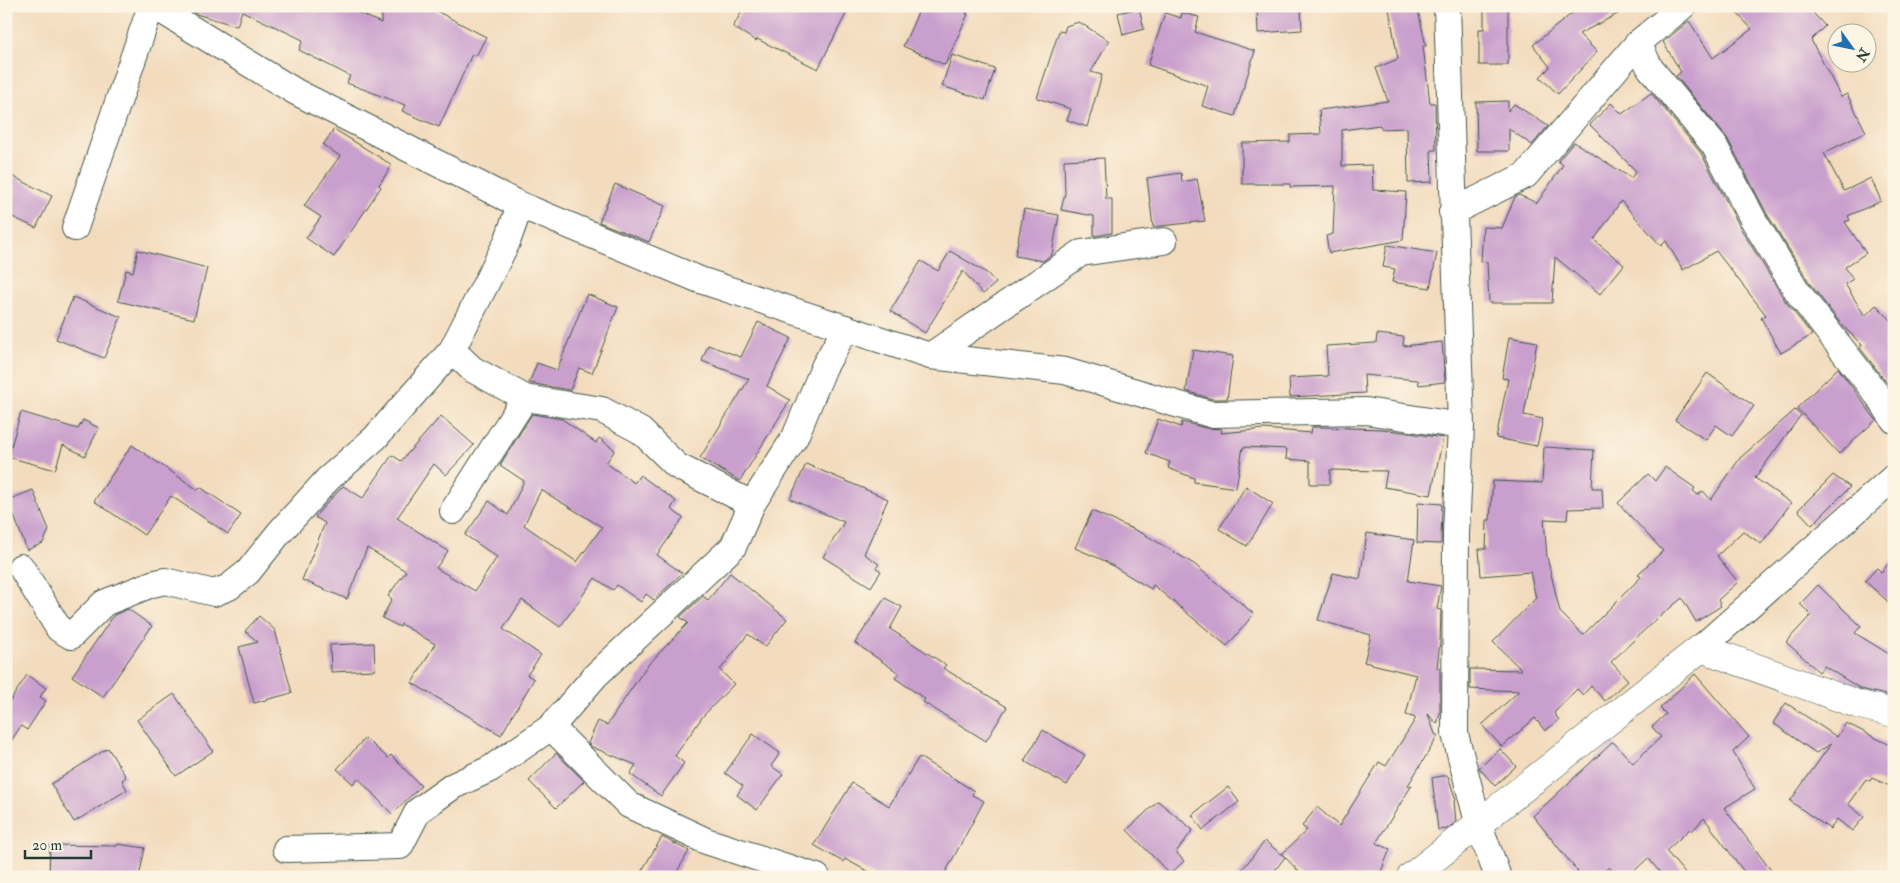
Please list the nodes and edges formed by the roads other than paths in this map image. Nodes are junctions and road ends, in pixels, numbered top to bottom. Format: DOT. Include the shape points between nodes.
graph roads {
  1 [pos="153,6"];
  2 [pos="1447,6"];
  3 [pos="1684,6"];
  4 [pos="1638,43"];
  5 [pos="520,205"];
  6 [pos="1452,212"];
  7 [pos="75,228"];
  8 [pos="1164,241"];
  9 [pos="846,328"];
  10 [pos="452,350"];
  11 [pos="930,356"];
  12 [pos="525,398"];
  13 [pos="1894,420"];
  14 [pos="1461,426"];
  15 [pos="1894,477"];
  16 [pos="752,504"];
  17 [pos="453,511"];
  18 [pos="21,567"];
  19 [pos="1700,648"];
  20 [pos="1894,713"];
  21 [pos="551,727"];
  22 [pos="1478,822"];
  23 [pos="286,848"];
  24 [pos="817,877"];
  25 [pos="1411,877"];
  26 [pos="1498,877"];
  1 -- 5 [label="street" via="296,92"];
  1 -- 7 [label="street"];
  2 -- 6 [label="street"];
  3 -- 4 [label="street"];
  4 -- 6 [label="street" via="1526,175"];
  4 -- 13 [label="street" via="1650,68 1714,145 1754,222 1799,294"];
  5 -- 9 [label="street" via="700,280"];
  5 -- 10 [label="street" via="508,242"];
  6 -- 14 [label="street"];
  8 -- 11 [label="street" via="1081,253"];
  9 -- 11 [label="street"];
  9 -- 16 [label="street" via="824,367 796,437"];
  10 -- 12 [label="street" via="472,368"];
  10 -- 18 [label="street" via="375,438 328,479 248,572 229,587 214,593 166,581 152,584 104,603 71,636 58,629"];
  11 -- 14 [label="street" via="1064,371 1210,414 1366,411"];
  12 -- 16 [label="street" via="602,410 641,432 676,466"];
  12 -- 17 [label="street"];
  14 -- 22 [label="street" via="1456,533 1455,734"];
  15 -- 19 [label="street"];
  16 -- 21 [label="street" via="733,547 596,675"];
  19 -- 20 [label="street" via="1860,705"];
  19 -- 22 [label="street"];
  21 -- 23 [label="street" via="490,769 453,786 418,811 400,846"];
  21 -- 24 [label="street" via="628,805 706,841"];
  22 -- 25 [label="street"];
  22 -- 26 [label="street"];
}
